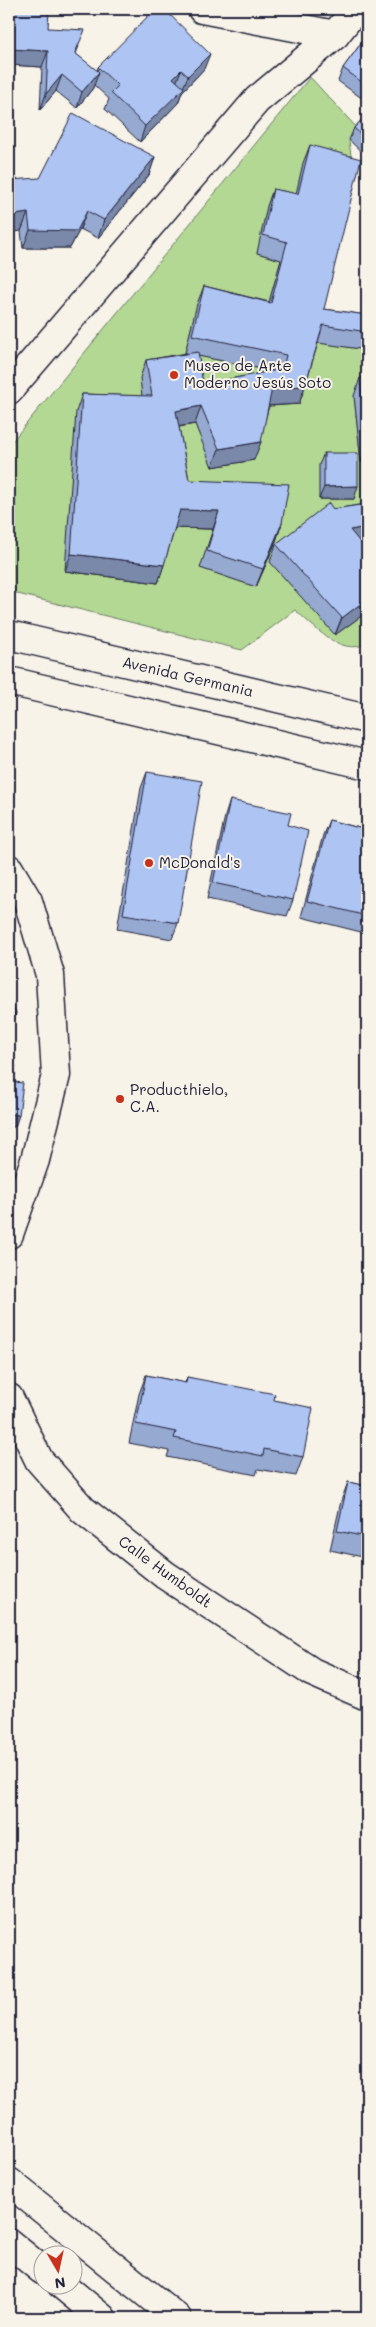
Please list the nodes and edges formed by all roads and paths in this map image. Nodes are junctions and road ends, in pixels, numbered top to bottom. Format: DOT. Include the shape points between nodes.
graph roads {
  1 [pos="202,9"];
  2 [pos="356,9"];
  3 [pos="335,35"];
  4 [pos="9,390"];
  5 [pos="9,635"];
  6 [pos="9,681"];
  7 [pos="367,720"];
  8 [pos="367,765"];
  9 [pos="9,869"];
  10 [pos="9,1234"];
  11 [pos="9,1398"];
  12 [pos="367,1696"];
  13 [pos="9,2182"];
  14 [pos="9,2243"];
  15 [pos="32,2262"];
  16 [pos="72,2294"];
  17 [pos="102,2318"];
  18 [pos="176,2318"];
  1 -- 3 [label="street"];
  2 -- 3 [label="street"];
  3 -- 4 [label="street" via="257,100"];
  5 -- 7 [label="street, Avenida Germania"];
  6 -- 8 [label="street"];
  9 -- 10 [label="street" via="28,901 50,975 56,1076 36,1160"];
  11 -- 12 [label="street, Calle Humboldt" via="40,1460 83,1510 165,1575 312,1672"];
  13 -- 18 [label="street"];
  14 -- 15 [label="street"];
  16 -- 17 [label="street"];
}
